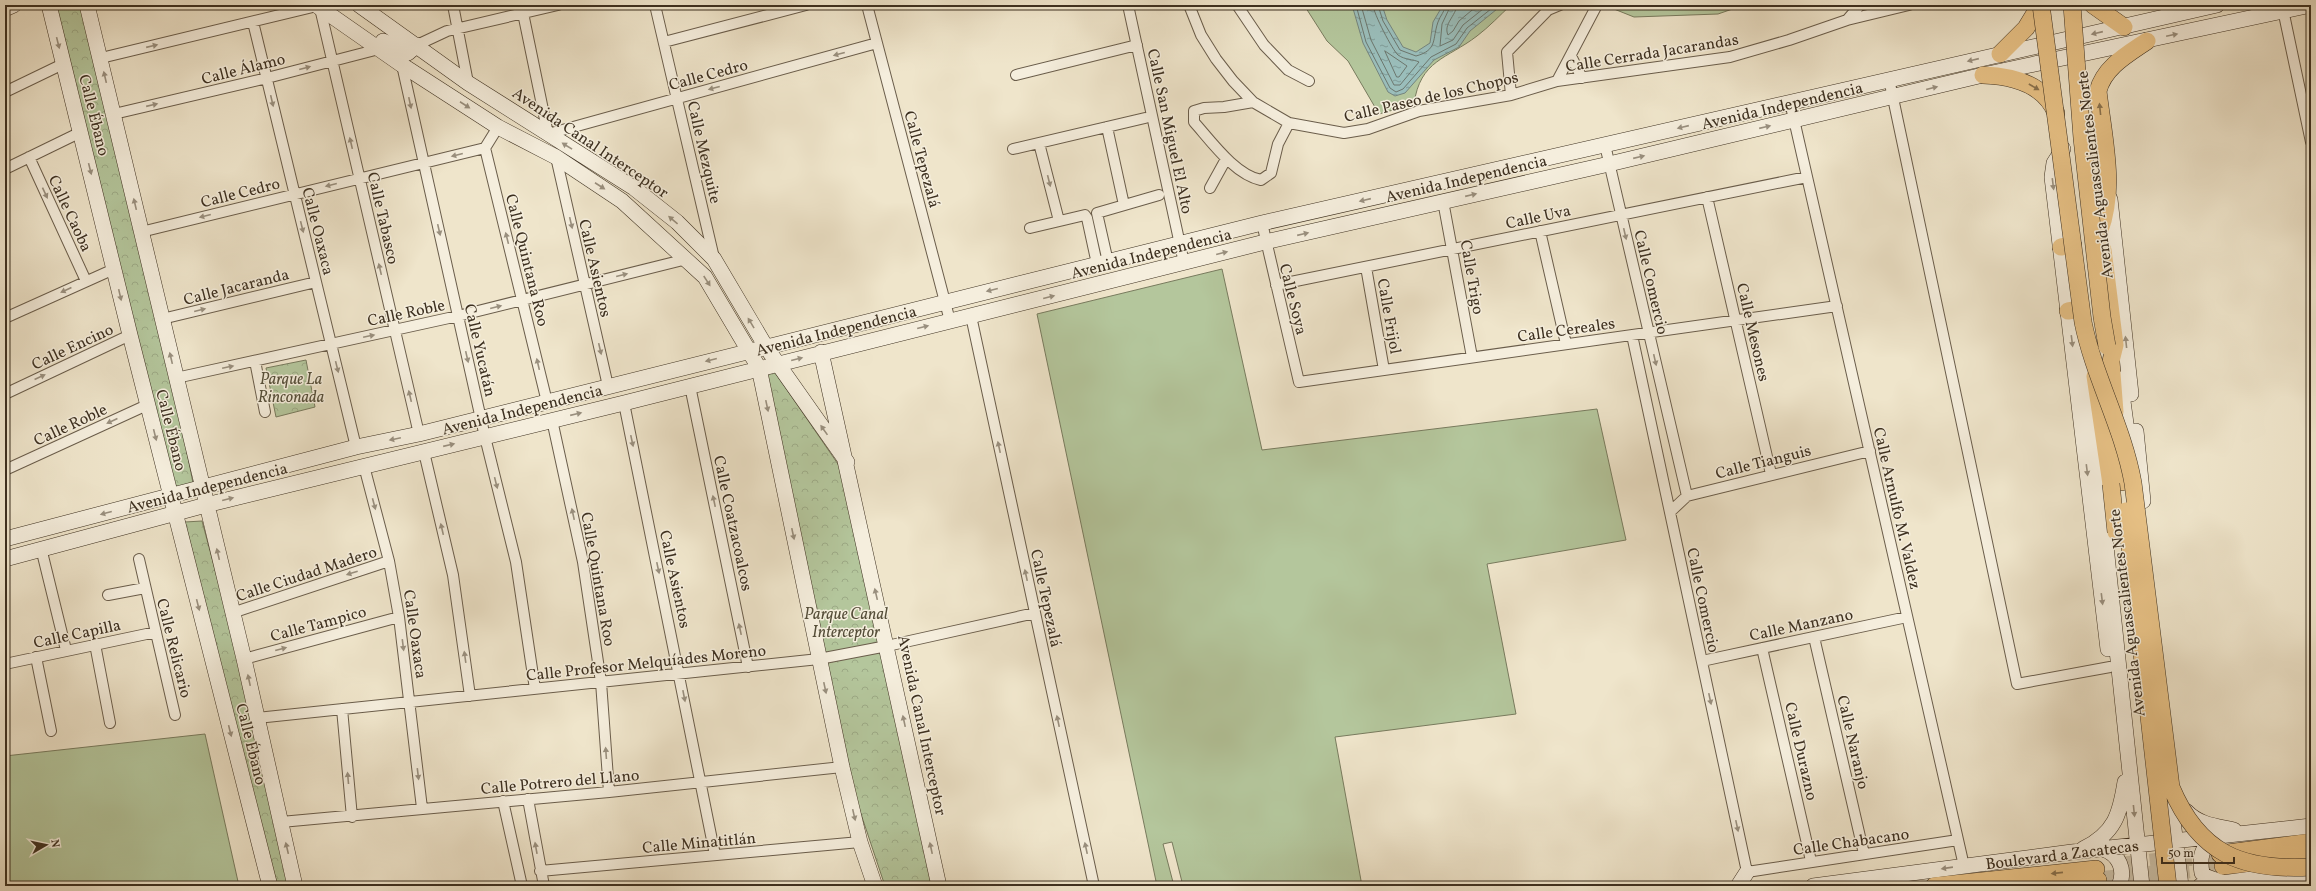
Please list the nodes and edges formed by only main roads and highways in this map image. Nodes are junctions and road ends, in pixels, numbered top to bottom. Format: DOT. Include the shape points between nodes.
graph roads {
  1 [pos="14,5"];
  2 [pos="49,5"];
  3 [pos="87,5"];
  4 [pos="359,5"];
  5 [pos="2041,5"];
  6 [pos="2048,5"];
  7 [pos="2073,5"];
  8 [pos="2093,5"];
  9 [pos="2217,5"];
  10 [pos="2311,5"];
  11 [pos="318,6"];
  12 [pos="2283,8"];
  13 [pos="5,9"];
  14 [pos="345,25"];
  15 [pos="2124,27"];
  16 [pos="2079,37"];
  17 [pos="2147,41"];
  18 [pos="2052,43"];
  19 [pos="417,45"];
  20 [pos="2000,54"];
  21 [pos="2080,55"];
  22 [pos="2054,61"];
  23 [pos="418,75"];
  24 [pos="1984,75"];
  25 [pos="468,84"];
  26 [pos="2061,127"];
  27 [pos="2109,191"];
  28 [pos="2100,230"];
  29 [pos="2074,310"];
  30 [pos="766,347"];
  31 [pos="749,351"];
  32 [pos="2101,351"];
  33 [pos="821,352"];
  34 [pos="777,364"];
  35 [pos="759,368"];
  36 [pos="2086,413"];
  37 [pos="846,462"];
  38 [pos="202,487"];
  39 [pos="170,496"];
  40 [pos="206,505"];
  41 [pos="2097,506"];
  42 [pos="175,513"];
  43 [pos="5,539"];
  44 [pos="5,559"];
  45 [pos="2122,682"];
  46 [pos="2160,715"];
  47 [pos="2128,758"];
  48 [pos="2169,784"];
  49 [pos="2311,826"];
  50 [pos="2247,833"];
  51 [pos="2213,837"];
  52 [pos="2176,841"];
  53 [pos="2311,842"];
  54 [pos="2137,846"];
  55 [pos="2103,848"];
  56 [pos="2079,851"];
  57 [pos="2311,856"];
  58 [pos="2311,867"];
  59 [pos="2222,868"];
  60 [pos="1747,872"];
  61 [pos="2311,874"];
  62 [pos="2259,878"];
  63 [pos="270,886"];
  64 [pos="295,886"];
  65 [pos="875,886"];
  66 [pos="939,886"];
  67 [pos="1738,886"];
  68 [pos="1813,886"];
  69 [pos="1934,886"];
  70 [pos="2052,886"];
  71 [pos="2118,886"];
  72 [pos="2142,886"];
  73 [pos="2157,886"];
  74 [pos="2168,886"];
  75 [pos="2181,886"];
  76 [pos="2200,886"];
  77 [pos="2239,886"];
  1 -- 13 [label="main road"];
  2 -- 39 [label="main road, Calle Ébano, one-way"];
  38 -- 3 [label="main road, Calle Ébano, one-way"];
  4 -- 19 [label="main road, Avenida Canal Interceptor"];
  5 -- 20 [label="main road" via="2026,28"];
  5 -- 58 [label="main road, one-way, bridge" via="2083,322 2133,483 2171,787 2186,818 2222,853 2266,867"];
  6 -- 18 [label="main road, Avenida Aguascalientes Norte"];
  6 -- 32 [label="main road"];
  7 -- 16 [label="main road, Avenida Aguascalientes Norte"];
  7 -- 32 [label="main road, bridge" via="2082,138 2102,317"];
  8 -- 15 [label="main road"];
  9 -- 15 [label="main road, Avenida Independencia"];
  10 -- 12 [label="main road, Avenida Independencia"];
  11 -- 14 [label="main road, Avenida Canal Interceptor"];
  17 -- 12 [label="main road, Avenida Independencia, one-way"];
  14 -- 19 [label="main road" via="408,53"];
  14 -- 23 [label="main road, Avenida Canal Interceptor"];
  15 -- 16 [label="main road, Avenida Independencia, one-way"];
  16 -- 18 [label="main road, Avenida Independencia"];
  16 -- 21 [label="main road, Avenida Aguascalientes Norte"];
  17 -- 21 [label="main road, Avenida Independencia"];
  27 -- 17 [label="main road, one-way" via="2098,91 2111,68"];
  18 -- 20 [label="main road, Avenida Independencia"];
  18 -- 22 [label="main road, Avenida Aguascalientes Norte"];
  19 -- 25 [label="main road, Avenida Canal Interceptor"];
  20 -- 30 [label="main road, Avenida Independencia, one-way" via="1262,223"];
  21 -- 22 [label="main road, Avenida Independencia"];
  21 -- 28 [label="main road, Avenida Aguascalientes Norte"];
  22 -- 24 [label="main road, Avenida Independencia"];
  22 -- 26 [label="main road, Avenida Aguascalientes Norte"];
  23 -- 25 [label="main road" via="420,67 426,65"];
  23 -- 31 [label="main road, Avenida Canal Interceptor, one-way" via="498,127 556,157 622,201 705,277"];
  24 -- 26 [label="main road, one-way" via="2014,78 2043,93 2055,109"];
  33 -- 24 [label="main road, Avenida Independencia, one-way" via="1266,242"];
  30 -- 25 [label="main road, Avenida Canal Interceptor, one-way" via="714,259 677,222 634,188"];
  26 -- 29 [label="main road, Avenida Aguascalientes Norte" via="2067,246"];
  27 -- 28 [label="main road"];
  46 -- 27 [label="main road, one-way" via="2164,684"];
  28 -- 32 [label="main road, Avenida Aguascalientes Norte"];
  29 -- 32 [label="main road, Avenida Aguascalientes Norte"];
  29 -- 36 [label="main road, one-way"];
  30 -- 31 [label="main road, Avenida Independencia"];
  30 -- 34 [label="main road, Avenida Canal Interceptor"];
  31 -- 35 [label="main road, Avenida Canal Interceptor"];
  31 -- 38 [label="main road, Avenida Independencia, one-way"];
  32 -- 36 [label="main road, Avenida Aguascalientes Norte"];
  32 -- 46 [label="main road, Avenida Aguascalientes Norte" via="2132,468"];
  32 -- 73 [label="main road, Avenida Aguascalientes Norte, bridge" via="2111,484"];
  32 -- 74 [label="main road, Avenida Aguascalientes Norte, bridge" via="2122,482"];
  34 -- 33 [label="main road, Avenida Independencia, one-way"];
  33 -- 37 [label="main road"];
  34 -- 35 [label="main road, Avenida Independencia"];
  37 -- 34 [label="main road, Avenida Canal Interceptor, one-way"];
  40 -- 35 [label="main road, Avenida Independencia, one-way"];
  35 -- 65 [label="main road, Avenida Canal Interceptor, one-way" via="842,766 860,842"];
  36 -- 41 [label="main road, one-way"];
  66 -- 37 [label="main road, Avenida Canal Interceptor, one-way"];
  38 -- 39 [label="main road, Avenida Independencia"];
  38 -- 40 [label="main road, Calle Ébano"];
  39 -- 42 [label="main road, Calle Ébano"];
  39 -- 43 [label="main road, Avenida Independencia, one-way"];
  40 -- 42 [label="main road, Avenida Independencia"];
  64 -- 40 [label="main road, Calle Ébano, one-way"];
  41 -- 45 [label="main road, Avenida Aguascalientes Norte"];
  41 -- 45 [label="main road, one-way" via="2110,667"];
  42 -- 44 [label="main road, Avenida Independencia"];
  42 -- 63 [label="main road, Calle Ébano, one-way"];
  45 -- 47 [label="main road, Avenida Aguascalientes Norte"];
  46 -- 48 [label="main road, Avenida Aguascalientes Norte"];
  47 -- 54 [label="main road, Avenida Aguascalientes Norte, one-way"];
  47 -- 56 [label="main road" via="2122,807 2117,817 2105,833"];
  48 -- 50 [label="main road" via="2177,799 2194,819"];
  48 -- 52 [label="main road, Avenida Aguascalientes Norte"];
  49 -- 50 [label="main road, Boulevard a Zacatecas"];
  50 -- 51 [label="main road, Boulevard a Zacatecas"];
  51 -- 52 [label="main road, Boulevard a Zacatecas"];
  51 -- 59 [label="main road" via="2200,855 2202,873 2207,877"];
  52 -- 54 [label="main road, Boulevard a Zacatecas"];
  52 -- 75 [label="main road, Avenida Aguascalientes Norte"];
  53 -- 59 [label="main road"];
  54 -- 55 [label="main road, Boulevard a Zacatecas"];
  54 -- 72 [label="main road, Avenida Aguascalientes Norte"];
  55 -- 56 [label="main road, Boulevard a Zacatecas"];
  55 -- 71 [label="main road" via="2113,854 2120,864 2122,877"];
  56 -- 68 [label="main road, Boulevard a Zacatecas, one-way"];
  57 -- 59 [label="main road"];
  59 -- 62 [label="main road"];
  59 -- 76 [label="main road"];
  60 -- 67 [label="main road"];
  61 -- 62 [label="main road"];
  62 -- 77 [label="main road"];
  70 -- 69 [label="main road, Boulevard a Zacatecas, one-way" via="2097,875"];
}
